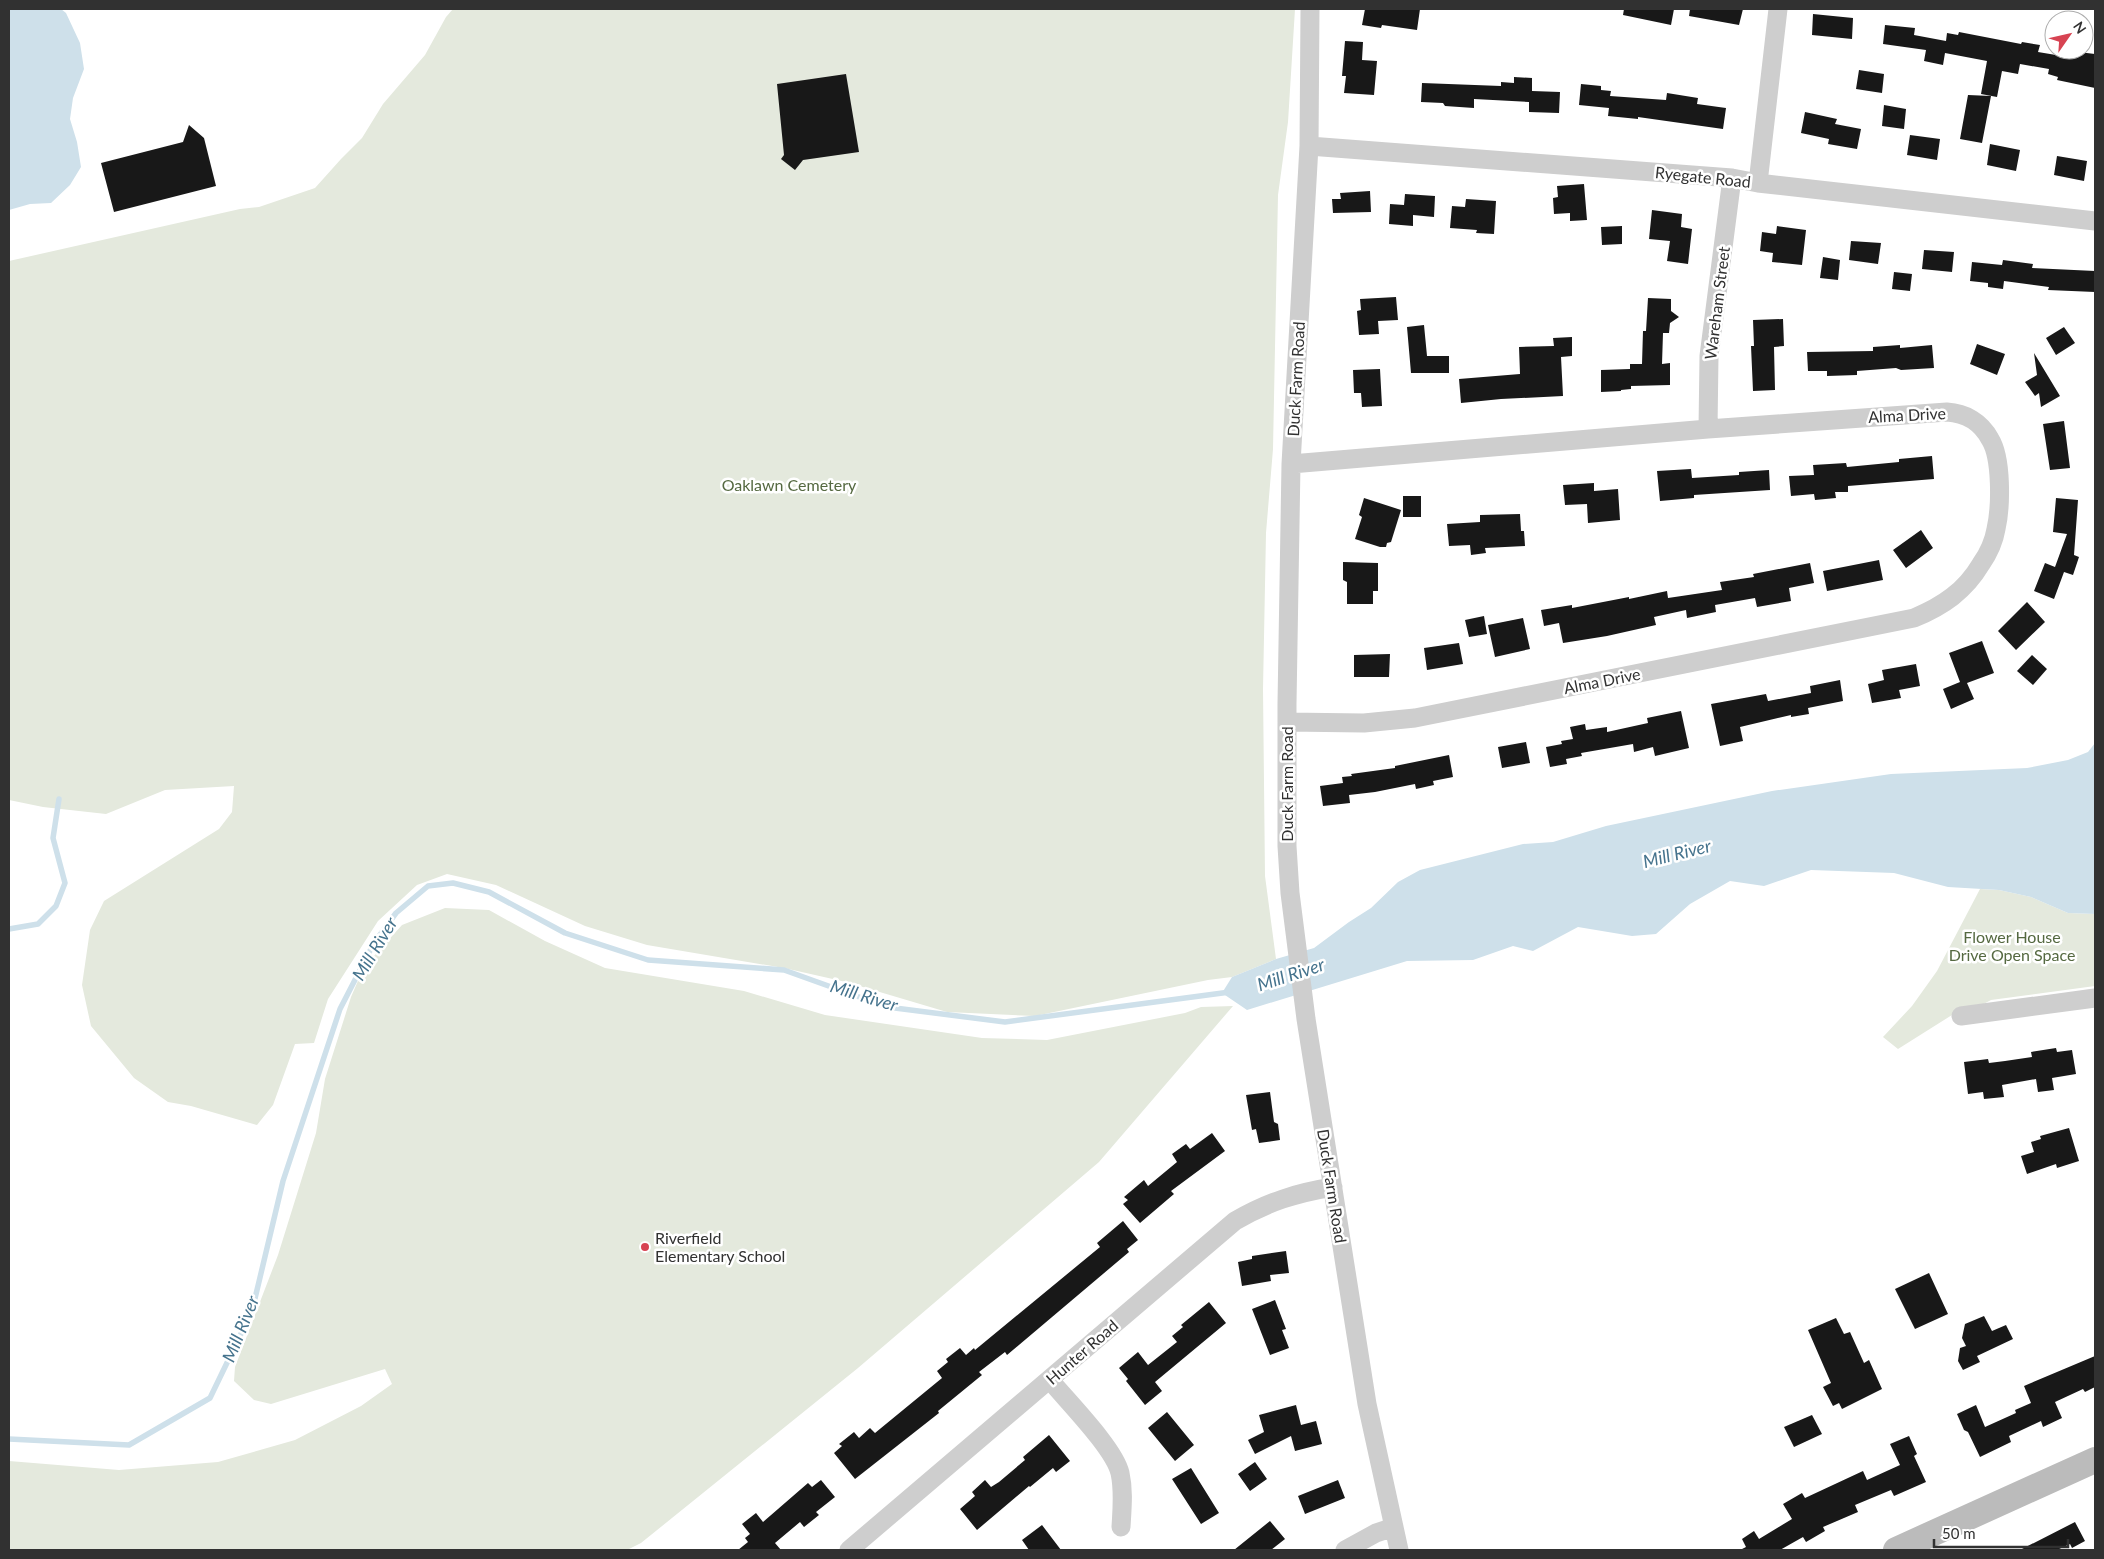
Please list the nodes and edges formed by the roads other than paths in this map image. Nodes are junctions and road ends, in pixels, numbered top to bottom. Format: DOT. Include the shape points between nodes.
graph roads {
  1 [pos="1310,9"];
  2 [pos="1778,9"];
  3 [pos="1309,146"];
  4 [pos="1732,178"];
  5 [pos="1758,183"];
  6 [pos="2095,221"];
  7 [pos="1708,429"];
  8 [pos="1291,464"];
  9 [pos="1287,722"];
  10 [pos="2095,998"];
  11 [pos="1961,1016"];
  12 [pos="1333,1187"];
  13 [pos="1050,1380"];
  14 [pos="2095,1460"];
  15 [pos="1121,1527"];
  16 [pos="1394,1527"];
  17 [pos="849,1550"];
  18 [pos="1345,1550"];
  19 [pos="1399,1550"];
  20 [pos="1896,1550"];
  1 -- 3 [label="street, Duck Farm Road"];
  2 -- 5 [label="street"];
  3 -- 4 [label="street, Ryegate Road"];
  3 -- 8 [label="street, Duck Farm Road"];
  4 -- 5 [label="street, Ryegate Road"];
  4 -- 7 [label="street, Wareham Street" via="1709,356"];
  5 -- 6 [label="street, Ryegate Road"];
  7 -- 8 [label="street, Alma Drive"];
  7 -- 9 [label="street, Alma Drive" via="1947,412 1962,414 1985,431 1995,452 1999,502 1996,529 1987,554 1964,588 1941,606 1914,618 1415,718 1364,723"];
  8 -- 9 [label="street, Duck Farm Road"];
  9 -- 12 [label="street, Duck Farm Road" via="1287,846 1294,925"];
  10 -- 11 [label="street"];
  12 -- 13 [label="street, Hunter Road" via="1286,1197 1261,1206 1235,1221"];
  12 -- 16 [label="street, Duck Farm Road" via="1367,1404"];
  13 -- 15 [label="street" via="1111,1453 1123,1490"];
  13 -- 17 [label="street, Hunter Road"];
  14 -- 20 [label="main road"];
  16 -- 18 [label="street"];
  16 -- 19 [label="street, Duck Farm Road"];
}
